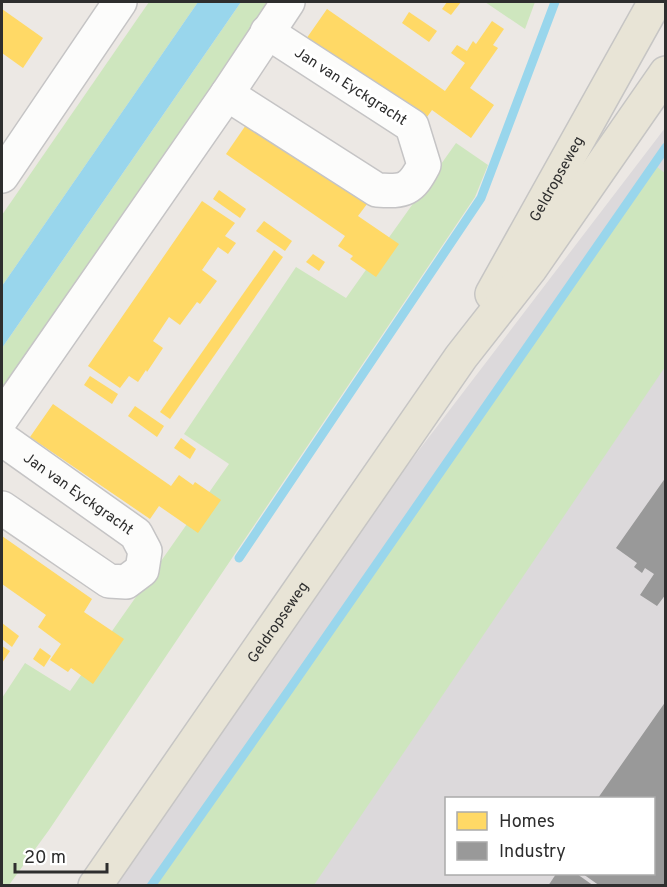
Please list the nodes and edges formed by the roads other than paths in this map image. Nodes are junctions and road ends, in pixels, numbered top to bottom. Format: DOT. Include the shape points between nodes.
graph roads {
  1 [pos="288,2"];
  2 [pos="655,2"];
  3 [pos="107,6"];
  4 [pos="267,32"];
  5 [pos="666,73"];
  6 [pos="227,94"];
  7 [pos="2,176"];
  8 [pos="461,357"];
  9 [pos="2,418"];
  10 [pos="2,439"];
  11 [pos="2,508"];
  12 [pos="95,885"];
  1 -- 4 [label="street"];
  2 -- 8 [label="main road, Geldropseweg" via="510,257"];
  3 -- 7 [label="street"];
  4 -- 6 [label="street"];
  4 -- 6 [label="street, Jan van Eyckgracht" via="412,126 424,165 414,183 399,192 377,190"];
  5 -- 8 [label="main road, Geldropseweg" via="530,269"];
  6 -- 9 [label="street"];
  8 -- 12 [label="main road, Geldropseweg"];
  10 -- 11 [label="street, Jan van Eyckgracht" via="136,534 145,551 142,570 126,582 109,581"];
}
